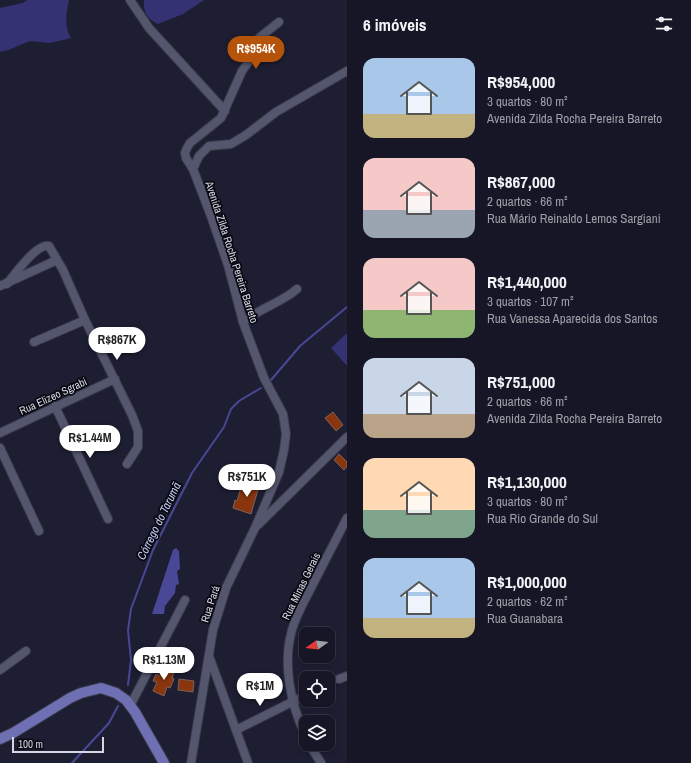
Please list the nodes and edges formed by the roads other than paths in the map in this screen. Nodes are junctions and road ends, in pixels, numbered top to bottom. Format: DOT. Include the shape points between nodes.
graph roads {
  1 [pos="130,0"];
  2 [pos="279,22"];
  3 [pos="347,71"];
  4 [pos="225,111"];
  5 [pos="193,169"];
  6 [pos="57,260"];
  7 [pos="23,264"];
  8 [pos="30,273"];
  9 [pos="3,285"];
  10 [pos="297,289"];
  11 [pos="85,320"];
  12 [pos="244,322"];
  13 [pos="34,342"];
  14 [pos="115,379"];
  15 [pos="55,406"];
  16 [pos="0,433"];
  17 [pos="347,437"];
  18 [pos="0,448"];
  19 [pos="127,464"];
  20 [pos="347,518"];
  21 [pos="108,519"];
  22 [pos="255,528"];
  23 [pos="39,531"];
  24 [pos="185,600"];
  25 [pos="26,651"];
  26 [pos="209,656"];
  27 [pos="0,670"];
  28 [pos="347,676"];
  29 [pos="339,679"];
  30 [pos="299,699"];
  31 [pos="293,702"];
  32 [pos="130,706"];
  33 [pos="299,718"];
  34 [pos="236,730"];
  35 [pos="0,739"];
  36 [pos="313,751"];
  37 [pos="164,763"];
  38 [pos="191,763"];
  39 [pos="248,763"];
  40 [pos="321,763"];
  1 -- 4 [label="street" via="149,28"];
  2 -- 4 [label="street" via="255,42 252,57 242,71"];
  3 -- 5 [label="street" via="276,112 231,144 209,146 199,156"];
  4 -- 5 [label="street, Avenida Zilda Rocha Pereira Barreto" via="221,118 187,148 186,158"];
  5 -- 12 [label="street, Avenida Zilda Rocha Pereira Barreto" via="228,265"];
  6 -- 7 [label="street" via="49,246 45,245"];
  6 -- 8 [label="street"];
  6 -- 11 [label="street"];
  7 -- 8 [label="street"];
  7 -- 9 [label="street"];
  8 -- 9 [label="street"];
  10 -- 12 [label="street"];
  11 -- 13 [label="street"];
  11 -- 14 [label="street"];
  12 -- 22 [label="street, Avenida Zilda Rocha Pereira Barreto" via="264,378 283,414 286,434 279,472"];
  14 -- 15 [label="street, Rua Elizeo Sgrabi"];
  14 -- 19 [label="street" via="138,431 138,447"];
  15 -- 16 [label="street, Rua Elizeo Sgrabi"];
  15 -- 21 [label="street"];
  17 -- 22 [label="street"];
  18 -- 23 [label="street"];
  20 -- 31 [label="street, Rua Minas Gerais" via="292,629 287,662"];
  22 -- 26 [label="street, Rua Pará" via="226,588 213,630"];
  24 -- 32 [label="street"];
  25 -- 27 [label="street"];
  26 -- 34 [label="street"];
  26 -- 38 [label="street, Rua Pará"];
  28 -- 29 [label="street"];
  30 -- 31 [label="street"];
  31 -- 33 [label="street, Rua Minas Gerais"];
  31 -- 34 [label="street"];
  32 -- 35 [label="main road" via="126,700 107,688 95,689 70,698"];
  32 -- 37 [label="main road"];
  34 -- 39 [label="street"];
  36 -- 40 [label="street"];
}
